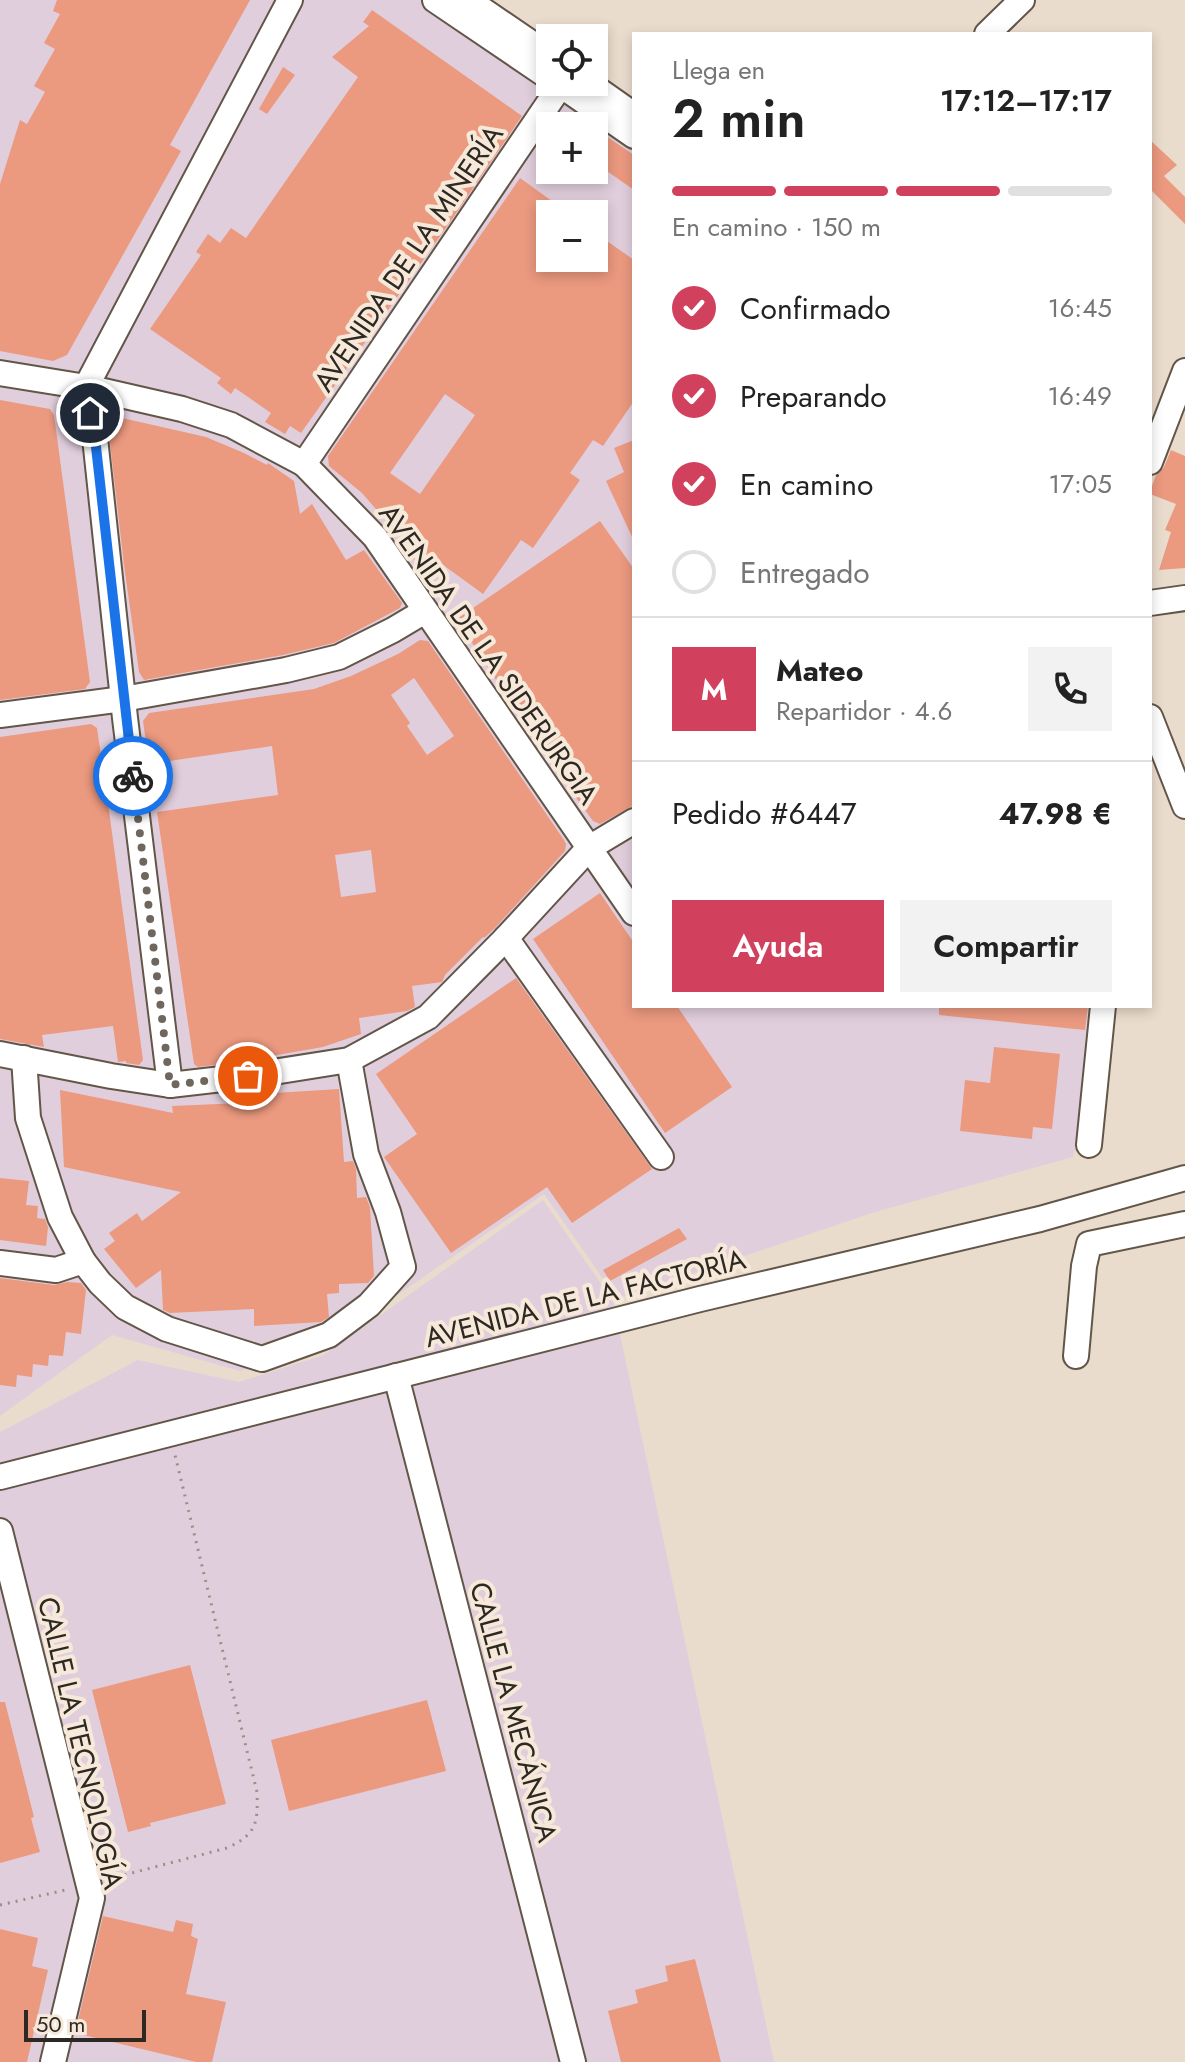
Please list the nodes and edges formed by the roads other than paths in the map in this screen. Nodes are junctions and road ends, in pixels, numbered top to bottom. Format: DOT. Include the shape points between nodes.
graph roads {
  1 [pos="290,0"];
  2 [pos="435,0"];
  3 [pos="468,0"];
  4 [pos="1022,0"];
  5 [pos="989,32"];
  6 [pos="536,46"];
  7 [pos="536,68"];
  8 [pos="547,96"];
  9 [pos="576,96"];
  10 [pos="607,96"];
  11 [pos="632,114"];
  12 [pos="632,135"];
  13 [pos="1185,371"];
  14 [pos="0,373"];
  15 [pos="86,387"];
  16 [pos="1152,457"];
  17 [pos="304,464"];
  18 [pos="1185,598"];
  19 [pos="1152,603"];
  20 [pos="425,611"];
  21 [pos="123,699"];
  22 [pos="0,715"];
  23 [pos="1152,726"];
  24 [pos="1185,806"];
  25 [pos="632,822"];
  26 [pos="589,848"];
  27 [pos="632,910"];
  28 [pos="506,938"];
  29 [pos="1103,1008"];
  30 [pos="0,1054"];
  31 [pos="24,1058"];
  32 [pos="349,1060"];
  33 [pos="170,1085"];
  34 [pos="1089,1145"];
  35 [pos="661,1157"];
  36 [pos="1185,1178"];
  37 [pos="1185,1224"];
  38 [pos="83,1261"];
  39 [pos="0,1263"];
  40 [pos="1076,1356"];
  41 [pos="396,1376"];
  42 [pos="0,1477"];
  43 [pos="0,1531"];
  44 [pos="53,2062"];
  45 [pos="573,2062"];
  1 -- 15 [label="street"];
  2 -- 7 [label="street"];
  3 -- 6 [label="street"];
  4 -- 5 [label="street"];
  8 -- 17 [label="street, AVENIDA DE LA MINERÍA"];
  9 -- 12 [label="street"];
  10 -- 11 [label="street"];
  13 -- 16 [label="street"];
  14 -- 15 [label="street, AVENIDA DE LA SIDERURGIA"];
  15 -- 17 [label="street, AVENIDA DE LA SIDERURGIA" via="231,425"];
  15 -- 21 [label="street"];
  17 -- 20 [label="street, AVENIDA DE LA SIDERURGIA" via="375,537"];
  18 -- 19 [label="street"];
  20 -- 21 [label="street" via="339,657"];
  20 -- 26 [label="street, AVENIDA DE LA SIDERURGIA"];
  21 -- 22 [label="street"];
  21 -- 33 [label="street"];
  23 -- 24 [label="street"];
  25 -- 26 [label="street"];
  26 -- 27 [label="street, AVENIDA DE LA SIDERURGIA"];
  26 -- 28 [label="street"];
  28 -- 32 [label="street" via="428,1017"];
  28 -- 35 [label="street"];
  29 -- 34 [label="street"];
  30 -- 31 [label="street"];
  31 -- 33 [label="street"];
  31 -- 38 [label="street" via="28,1118 60,1217"];
  32 -- 33 [label="street"];
  32 -- 38 [label="street" via="366,1154 403,1267 369,1305 329,1335 262,1359 167,1329 125,1307"];
  36 -- 41 [label="street, AVENIDA DE LA FACTORÍA" via="1040,1219"];
  37 -- 40 [label="street" via="1089,1244"];
  38 -- 39 [label="street" via="56,1270"];
  41 -- 42 [label="street, AVENIDA DE LA FACTORÍA"];
  41 -- 45 [label="street, CALLE LA MECÁNICA"];
  43 -- 44 [label="street, CALLE LA TECNOLOGÍA" via="92,1898"];
}
